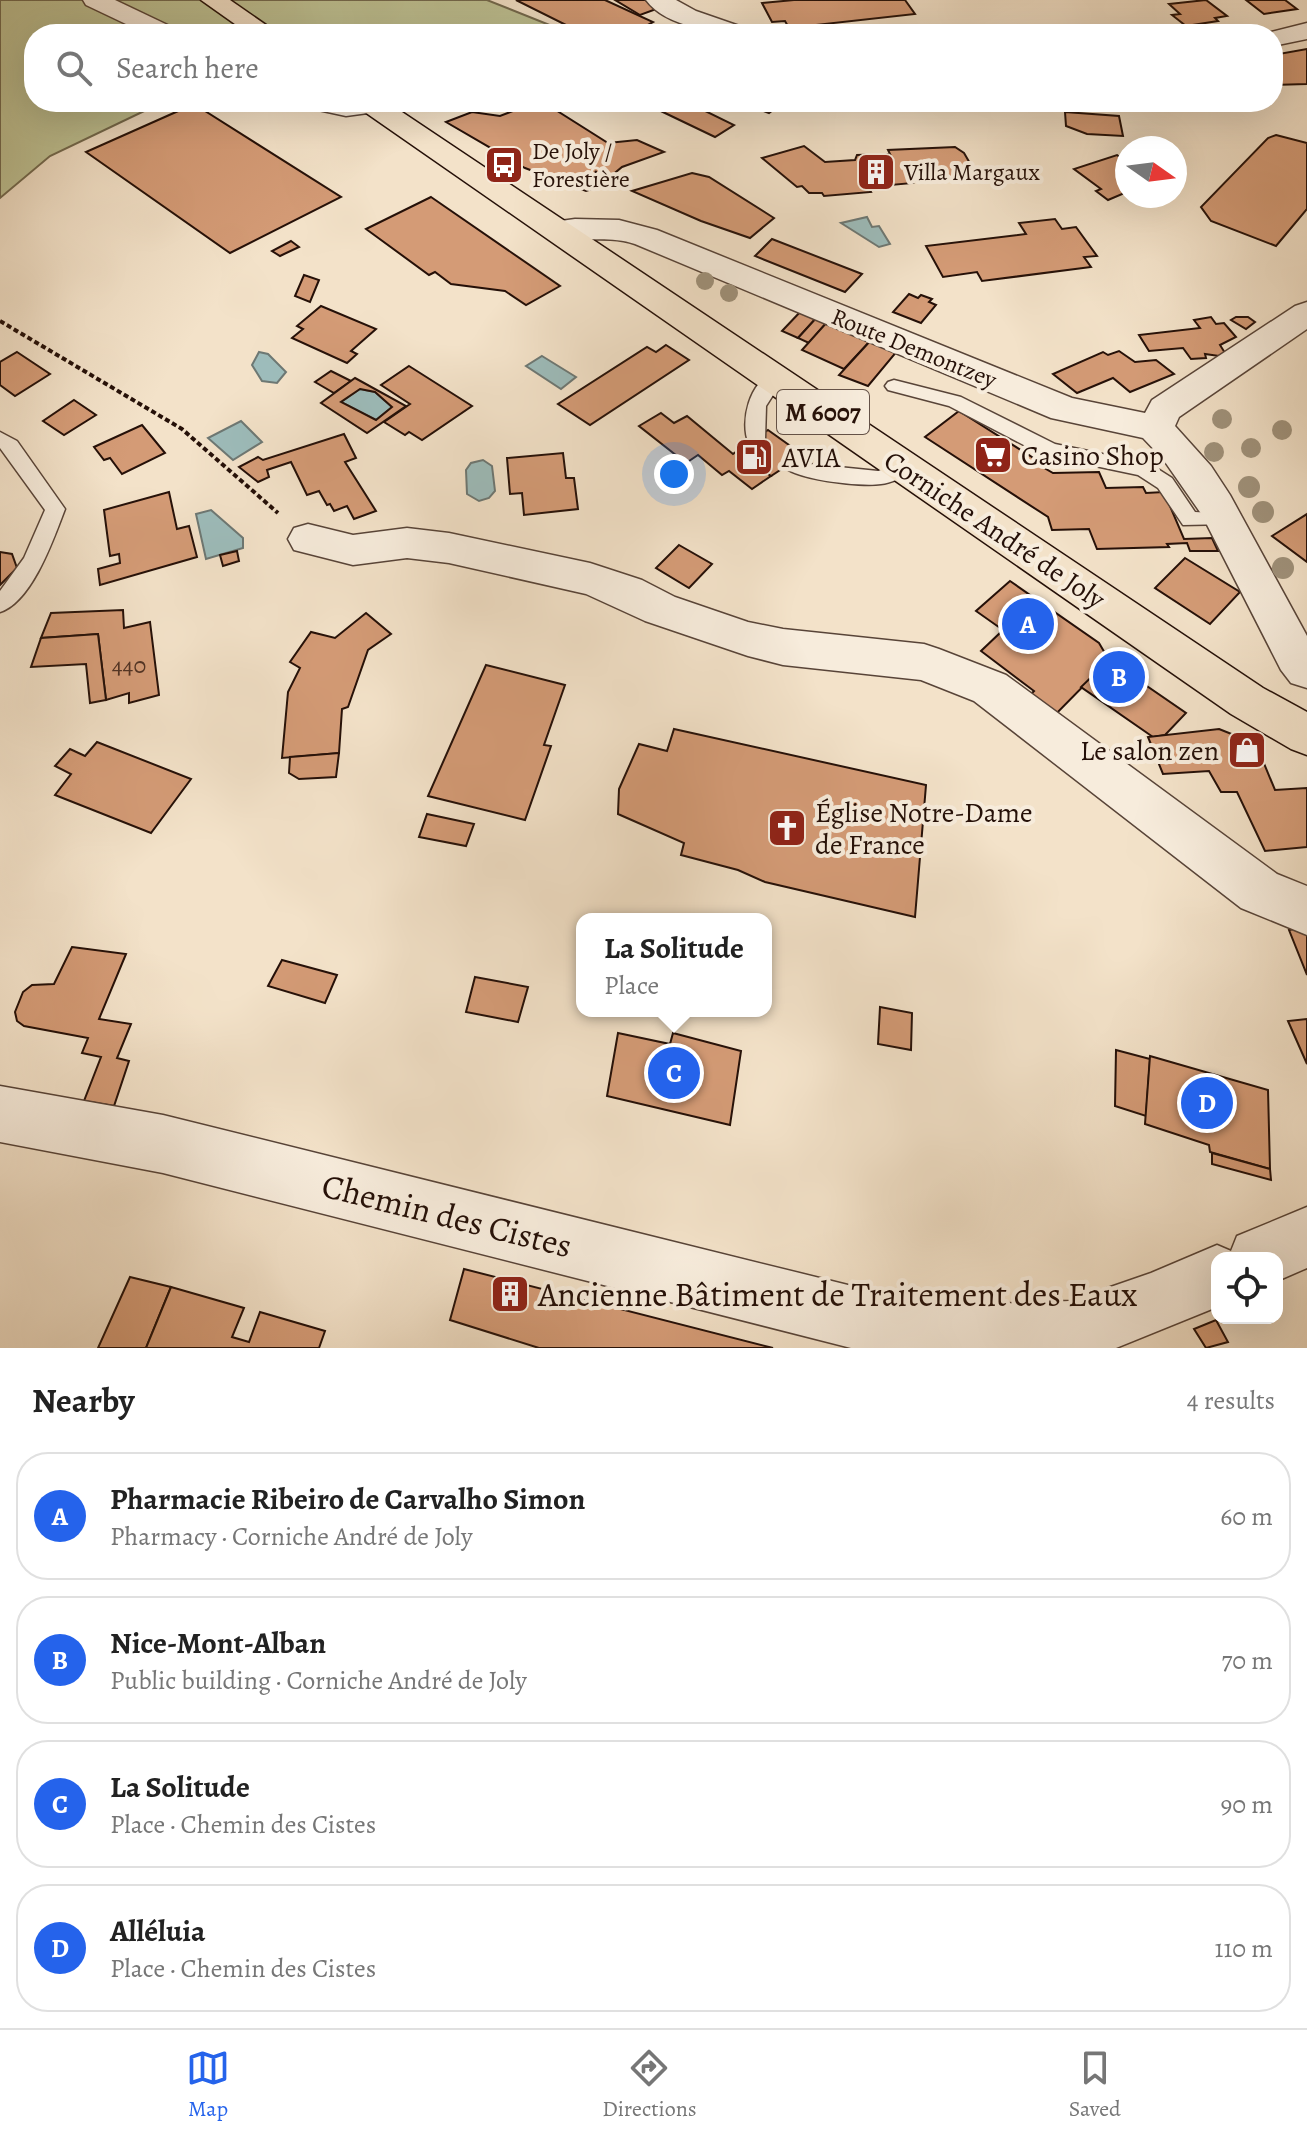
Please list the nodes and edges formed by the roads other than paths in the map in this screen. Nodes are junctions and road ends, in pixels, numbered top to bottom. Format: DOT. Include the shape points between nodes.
graph roads {
  1 [pos="95,0"];
  2 [pos="213,0"];
  3 [pos="658,0"];
  4 [pos="146,24"];
  5 [pos="250,24"];
  6 [pos="710,24"];
  7 [pos="1307,31"];
  8 [pos="1283,36"];
  9 [pos="383,112"];
  10 [pos="557,230"];
  11 [pos="677,251"];
  12 [pos="618,272"];
  13 [pos="1307,313"];
  14 [pos="775,378"];
  15 [pos="894,386"];
  16 [pos="1155,428"];
  17 [pos="0,439"];
  18 [pos="756,439"];
  19 [pos="790,464"];
  20 [pos="905,469"];
  21 [pos="1223,519"];
  22 [pos="308,539"];
  23 [pos="0,604"];
  24 [pos="1307,670"];
  25 [pos="1307,735"];
  26 [pos="1307,911"];
  27 [pos="0,1114"];
  28 [pos="1307,1237"];
  29 [pos="1273,1252"];
  30 [pos="1211,1279"];
  1 -- 4 [label="street"];
  2 -- 5 [label="main road"];
  3 -- 6 [label="street"];
  7 -- 8 [label="street"];
  9 -- 10 [label="main road, Corniche André de Joly / M 6007"];
  10 -- 11 [label="street, Route Demontzey" via="626,229"];
  10 -- 12 [label="main road, Corniche André de Joly / M 6007"];
  11 -- 12 [label="street" via="652,254"];
  11 -- 16 [label="street, Route Demontzey" via="1064,409"];
  12 -- 14 [label="main road, Corniche André de Joly / M 6007"];
  13 -- 16 [label="street" via="1165,409"];
  14 -- 18 [label="lane" via="752,417"];
  14 -- 20 [label="main road, Corniche André de Joly / M 6007"];
  15 -- 21 [label="lane" via="955,401 1050,450 1143,469 1165,483 1190,520"];
  16 -- 21 [label="street" via="1179,449"];
  17 -- 23 [label="lane" via="55,509 40,550"];
  19 -- 20 [label="lane" via="806,471 879,478"];
  20 -- 25 [label="main road, Corniche André de Joly / M 6007" via="1247,701"];
  21 -- 24 [label="street"];
  22 -- 26 [label="street" via="353,550 407,543 449,548 590,579 748,639 924,662 990,688 1259,891"];
  27 -- 30 [label="street, Chemin des Cistes" via="163,1144 860,1319 990,1336 1070,1333"];
  28 -- 29 [label="street"];
}
